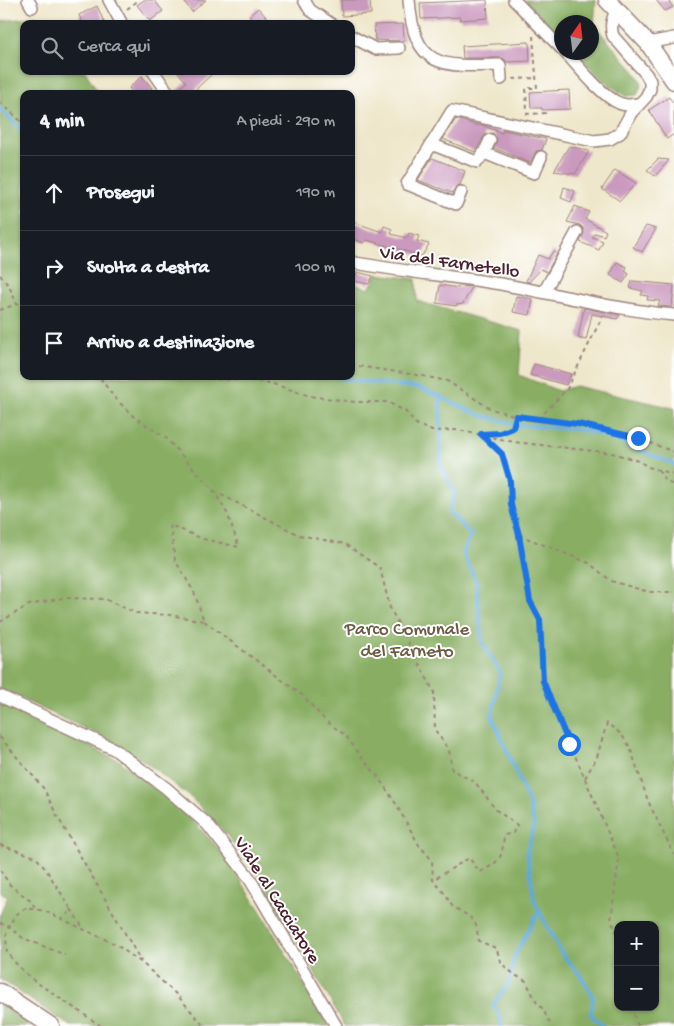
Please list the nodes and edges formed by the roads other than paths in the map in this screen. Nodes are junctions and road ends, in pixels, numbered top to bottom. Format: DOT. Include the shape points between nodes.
graph roads {
  1 [pos="109,0"];
  2 [pos="304,0"];
  3 [pos="409,0"];
  4 [pos="514,0"];
  5 [pos="612,5"];
  6 [pos="119,20"];
  7 [pos="325,20"];
  8 [pos="355,38"];
  9 [pos="674,38"];
  10 [pos="554,41"];
  11 [pos="648,43"];
  12 [pos="399,48"];
  13 [pos="573,60"];
  14 [pos="156,75"];
  15 [pos="501,79"];
  16 [pos="674,81"];
  17 [pos="166,90"];
  18 [pos="638,104"];
  19 [pos="490,140"];
  20 [pos="431,144"];
  21 [pos="484,153"];
  22 [pos="541,158"];
  23 [pos="461,192"];
  24 [pos="577,232"];
  25 [pos="355,263"];
  26 [pos="544,292"];
  27 [pos="674,315"];
  28 [pos="0,696"];
  29 [pos="0,992"];
  30 [pos="51,1026"];
  31 [pos="336,1026"];
  1 -- 6 [label="street"];
  2 -- 7 [label="street" via="310,10"];
  3 -- 15 [label="street" via="412,26 423,49 431,57 459,66 500,65"];
  4 -- 10 [label="street"];
  5 -- 11 [label="street"];
  5 -- 18 [label="street" via="613,36 650,81 646,97"];
  8 -- 12 [label="street" via="375,49"];
  9 -- 11 [label="street"];
  11 -- 16 [label="street"];
  13 -- 18 [label="street" via="619,103"];
  14 -- 17 [label="street"];
  18 -- 20 [label="street" via="620,133 610,139 576,138 452,111"];
  19 -- 21 [label="street"];
  20 -- 21 [label="street" via="476,162"];
  20 -- 23 [label="street" via="407,184 456,204"];
  21 -- 22 [label="street" via="534,174"];
  24 -- 26 [label="street"];
  25 -- 26 [label="street, Via del Farnetello"];
  26 -- 27 [label="street, Via del Farnetello"];
  28 -- 31 [label="street, Viale al Cacciatore" via="114,749 208,824 248,876"];
  29 -- 30 [label="street"];
}
